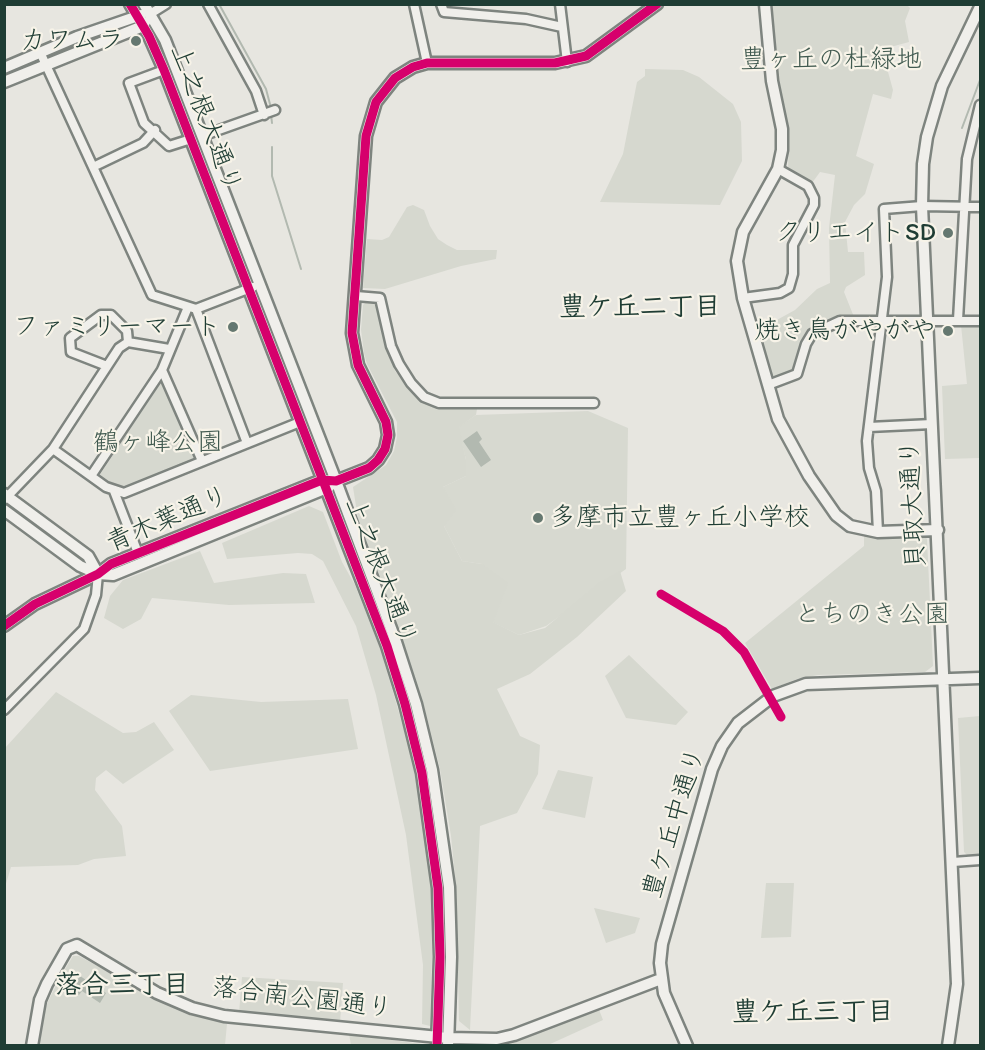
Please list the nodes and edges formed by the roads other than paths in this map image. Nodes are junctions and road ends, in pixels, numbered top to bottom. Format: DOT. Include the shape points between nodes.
graph roads {
  1 [pos="130,4"];
  2 [pos="166,4"];
  3 [pos="208,4"];
  4 [pos="414,4"];
  5 [pos="441,4"];
  6 [pos="560,4"];
  7 [pos="657,4"];
  8 [pos="765,4"];
  9 [pos="976,4"];
  10 [pos="980,7"];
  11 [pos="147,9"];
  12 [pos="136,15"];
  13 [pos="143,26"];
  14 [pos="976,26"];
  15 [pos="562,27"];
  16 [pos="40,52"];
  17 [pos="567,62"];
  18 [pos="45,63"];
  19 [pos="427,63"];
  20 [pos="4,68"];
  21 [pos="164,70"];
  22 [pos="4,82"];
  23 [pos="981,105"];
  24 [pos="155,130"];
  25 [pos="196,137"];
  26 [pos="93,167"];
  27 [pos="778,169"];
  28 [pos="922,206"];
  29 [pos="966,207"];
  30 [pos="981,207"];
  31 [pos="254,287"];
  32 [pos="356,296"];
  33 [pos="743,298"];
  34 [pos="192,308"];
  35 [pos="958,320"];
  36 [pos="882,321"];
  37 [pos="929,321"];
  38 [pos="980,321"];
  39 [pos="128,342"];
  40 [pos="169,349"];
  41 [pos="107,366"];
  42 [pos="162,370"];
  43 [pos="768,385"];
  44 [pos="594,403"];
  45 [pos="300,422"];
  46 [pos="932,424"];
  47 [pos="869,426"];
  48 [pos="247,443"];
  49 [pos="53,449"];
  50 [pos="202,461"];
  51 [pos="91,476"];
  52 [pos="336,481"];
  53 [pos="324,485"];
  54 [pos="114,491"];
  55 [pos="5,496"];
  56 [pos="4,510"];
  57 [pos="199,529"];
  58 [pos="938,530"];
  59 [pos="878,532"];
  60 [pos="203,540"];
  61 [pos="138,553"];
  62 [pos="98,574"];
  63 [pos="4,626"];
  64 [pos="981,678"];
  65 [pos="945,679"];
  66 [pos="4,710"];
  67 [pos="981,860"];
  68 [pos="953,862"];
  69 [pos="661,979"];
  70 [pos="443,1041"];
  71 [pos="32,1046"];
  72 [pos="687,1046"];
  73 [pos="948,1046"];
  1 -- 12 [label="street, 上之根大通り"];
  2 -- 11 [label="street"];
  3 -- 25 [label="street" via="269,113"];
  4 -- 19 [label="street"];
  5 -- 15 [label="street" via="444,12 526,19"];
  6 -- 15 [label="street"];
  7 -- 17 [label="street" via="602,46"];
  8 -- 27 [label="street" via="772,81 782,129"];
  9 -- 10 [label="street"];
  10 -- 14 [label="street, 貝取大通り"];
  11 -- 12 [label="street"];
  11 -- 13 [label="street"];
  11 -- 25 [label="street, 上之根大通り" via="165,39"];
  12 -- 13 [label="street, 上之根大通り"];
  12 -- 16 [label="street"];
  13 -- 18 [label="street"];
  13 -- 21 [label="street, 上之根大通り"];
  14 -- 28 [label="street, 貝取大通り" via="942,86 934,109 923,164"];
  15 -- 17 [label="street"];
  16 -- 18 [label="street"];
  16 -- 20 [label="street"];
  17 -- 19 [label="street"];
  18 -- 22 [label="street"];
  18 -- 26 [label="street"];
  19 -- 32 [label="street" via="395,78 369,117"];
  21 -- 24 [label="street" via="129,83 144,123"];
  21 -- 25 [label="street, 上之根大通り"];
  23 -- 29 [label="street" via="970,136"];
  24 -- 25 [label="street" via="169,146"];
  24 -- 26 [label="street" via="143,143"];
  25 -- 31 [label="street, 上之根大通り"];
  26 -- 34 [label="street" via="152,295"];
  27 -- 33 [label="street" via="747,220 738,245 737,275"];
  27 -- 33 [label="street" via="808,186 814,205 793,245 792,283 780,293"];
  28 -- 29 [label="street"];
  28 -- 36 [label="street" via="885,209 887,277"];
  28 -- 37 [label="street, 貝取大通り"];
  29 -- 30 [label="street"];
  29 -- 35 [label="street"];
  31 -- 34 [label="street"];
  31 -- 45 [label="street, 上之根大通り"];
  31 -- 52 [label="street, 上之根大通り"];
  32 -- 44 [label="street" via="380,298 399,364 424,396 439,404"];
  32 -- 52 [label="street" via="352,333 355,354 386,422 388,435 385,449 369,468"];
  33 -- 43 [label="street"];
  34 -- 40 [label="street"];
  34 -- 48 [label="street"];
  35 -- 37 [label="street"];
  35 -- 38 [label="street"];
  36 -- 37 [label="street"];
  36 -- 43 [label="street" via="840,321 812,334 797,374"];
  36 -- 47 [label="street"];
  37 -- 46 [label="street, 貝取大通り"];
  39 -- 40 [label="street"];
  39 -- 41 [label="street"];
  39 -- 41 [label="street" via="127,331 111,315 100,315 70,338 71,352"];
  40 -- 42 [label="street"];
  41 -- 49 [label="street"];
  42 -- 50 [label="street"];
  42 -- 51 [label="street"];
  43 -- 59 [label="street" via="786,437 836,514 856,529"];
  45 -- 48 [label="street"];
  45 -- 53 [label="street, 上之根大通り"];
  46 -- 47 [label="street"];
  46 -- 58 [label="street, 貝取大通り"];
  47 -- 59 [label="street" via="869,468 876,491"];
  48 -- 50 [label="street"];
  49 -- 51 [label="street"];
  49 -- 55 [label="street"];
  50 -- 54 [label="street" via="135,490"];
  51 -- 54 [label="street"];
  52 -- 53 [label="street, 青木葉通り"];
  52 -- 70 [label="street, 上之根大通り" via="395,639 432,770 449,887 451,957"];
  53 -- 57 [label="street, 青木葉通り"];
  53 -- 60 [label="street, 青木葉通り"];
  53 -- 70 [label="street, 上之根大通り" via="387,646 422,773 438,888"];
  54 -- 61 [label="street"];
  55 -- 62 [label="street" via="88,556"];
  56 -- 62 [label="street" via="80,566"];
  57 -- 60 [label="street"];
  57 -- 61 [label="street, 青木葉通り"];
  58 -- 59 [label="street"];
  58 -- 65 [label="street, 貝取大通り"];
  60 -- 62 [label="street, 青木葉通り" via="112,575"];
  61 -- 62 [label="street, 青木葉通り"];
  62 -- 63 [label="street, 青木葉通り" via="35,604"];
  62 -- 66 [label="street" via="96,595 84,629"];
  64 -- 65 [label="street, 豊ケ丘中通り"];
  65 -- 68 [label="street, 貝取大通り"];
  65 -- 69 [label="street, 豊ケ丘中通り" via="806,684 773,696 744,716 722,746 711,770 662,944"];
  67 -- 68 [label="street"];
  68 -- 73 [label="street, 貝取大通り" via="957,984"];
  69 -- 70 [label="street" via="514,1035"];
  69 -- 72 [label="street, 豊ケ丘中通り"];
  70 -- 71 [label="street, 落合南公園通り" via="224,1016 192,1008 157,993 77,945 67,949 47,984 40,1000"];
}
